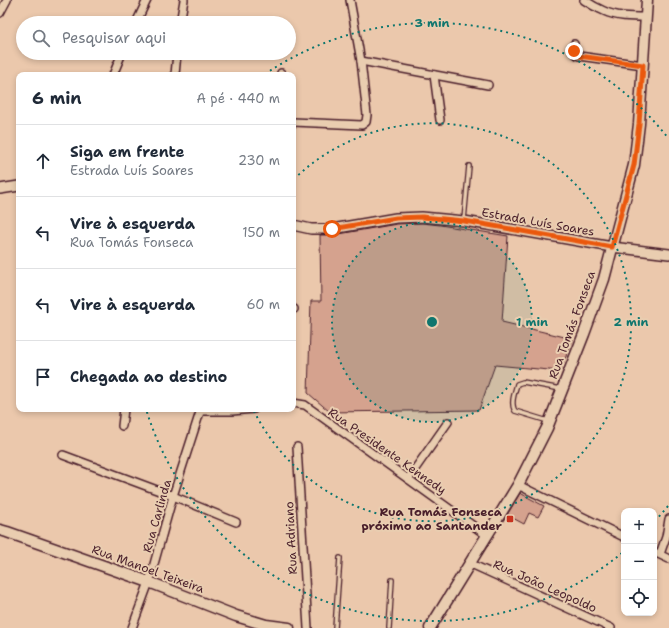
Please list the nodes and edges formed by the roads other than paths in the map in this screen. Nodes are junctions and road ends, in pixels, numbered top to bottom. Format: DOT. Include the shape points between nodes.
graph roads {
  1 [pos="7,0"];
  2 [pos="147,0"];
  3 [pos="184,0"];
  4 [pos="350,0"];
  5 [pos="584,0"];
  6 [pos="647,0"];
  7 [pos="0,13"];
  8 [pos="139,16"];
  9 [pos="181,16"];
  10 [pos="645,17"];
  11 [pos="574,44"];
  12 [pos="119,60"];
  13 [pos="176,60"];
  14 [pos="361,61"];
  15 [pos="643,65"];
  16 [pos="114,72"];
  17 [pos="175,72"];
  18 [pos="434,75"];
  19 [pos="488,85"];
  20 [pos="440,120"];
  21 [pos="296,122"];
  22 [pos="469,166"];
  23 [pos="16,186"];
  24 [pos="0,189"];
  25 [pos="464,221"];
  26 [pos="296,226"];
  27 [pos="612,247"];
  28 [pos="669,254"];
  29 [pos="562,389"];
  30 [pos="296,404"];
  31 [pos="124,412"];
  32 [pos="199,412"];
  33 [pos="549,421"];
  34 [pos="448,422"];
  35 [pos="122,426"];
  36 [pos="297,447"];
  37 [pos="63,455"];
  38 [pos="408,479"];
  39 [pos="518,485"];
  40 [pos="173,496"];
  41 [pos="669,519"];
  42 [pos="236,522"];
  43 [pos="0,530"];
  44 [pos="486,535"];
  45 [pos="621,536"];
  46 [pos="657,553"];
  47 [pos="340,558"];
  48 [pos="669,559"];
  49 [pos="469,563"];
  50 [pos="392,580"];
  51 [pos="149,582"];
  52 [pos="132,628"];
  53 [pos="289,628"];
  54 [pos="308,628"];
  55 [pos="335,628"];
  56 [pos="389,628"];
  57 [pos="430,628"];
  58 [pos="611,628"];
  1 -- 7 [label="street"];
  2 -- 8 [label="street"];
  3 -- 9 [label="street"];
  4 -- 14 [label="street"];
  5 -- 10 [label="street" via="615,15"];
  6 -- 10 [label="main road, Rua Tomás Fonseca"];
  10 -- 15 [label="main road, Rua Tomás Fonseca"];
  11 -- 15 [label="street" via="575,54 579,56"];
  12 -- 16 [label="street"];
  13 -- 17 [label="street"];
  14 -- 18 [label="street"];
  14 -- 21 [label="street" via="366,122 362,125"];
  15 -- 27 [label="main road, Rua Tomás Fonseca" via="634,165"];
  18 -- 19 [label="street"];
  18 -- 20 [label="street"];
  22 -- 25 [label="lane"];
  23 -- 24 [label="street"];
  25 -- 26 [label="street, Estrada Luís Soares" via="422,217 396,218 332,229"];
  25 -- 27 [label="street, Estrada Luís Soares"];
  27 -- 28 [label="street, Estrada Luís Soares"];
  27 -- 29 [label="main road, Rua Tomás Fonseca" via="601,286"];
  29 -- 33 [label="main road, Rua Tomás Fonseca"];
  29 -- 33 [label="lane" via="523,382 517,384 512,404 515,410"];
  30 -- 38 [label="street, Rua Presidente Kennedy" via="305,405"];
  31 -- 35 [label="street"];
  32 -- 40 [label="street, Rua Carlinda"];
  33 -- 39 [label="main road, Rua Tomás Fonseca"];
  34 -- 38 [label="street"];
  36 -- 54 [label="street, Rua Adriano"];
  37 -- 40 [label="street"];
  38 -- 44 [label="street, Rua Presidente Kennedy"];
  39 -- 44 [label="main road, Rua Tomás Fonseca"];
  39 -- 45 [label="street"];
  40 -- 42 [label="street"];
  40 -- 51 [label="street, Rua Carlinda"];
  41 -- 46 [label="street" via="666,537"];
  43 -- 51 [label="main road, Rua Manoel Teixeira"];
  44 -- 49 [label="main road, Rua Tomás Fonseca"];
  46 -- 48 [label="street"];
  47 -- 55 [label="lane"];
  49 -- 57 [label="main road, Rua Tomás Fonseca"];
  49 -- 58 [label="street, Rua João Leopoldo"];
  50 -- 56 [label="lane"];
  51 -- 52 [label="street, Rua Carlinda"];
  51 -- 53 [label="main road, Rua Manoel Teixeira" via="236,616 266,625"];
}
